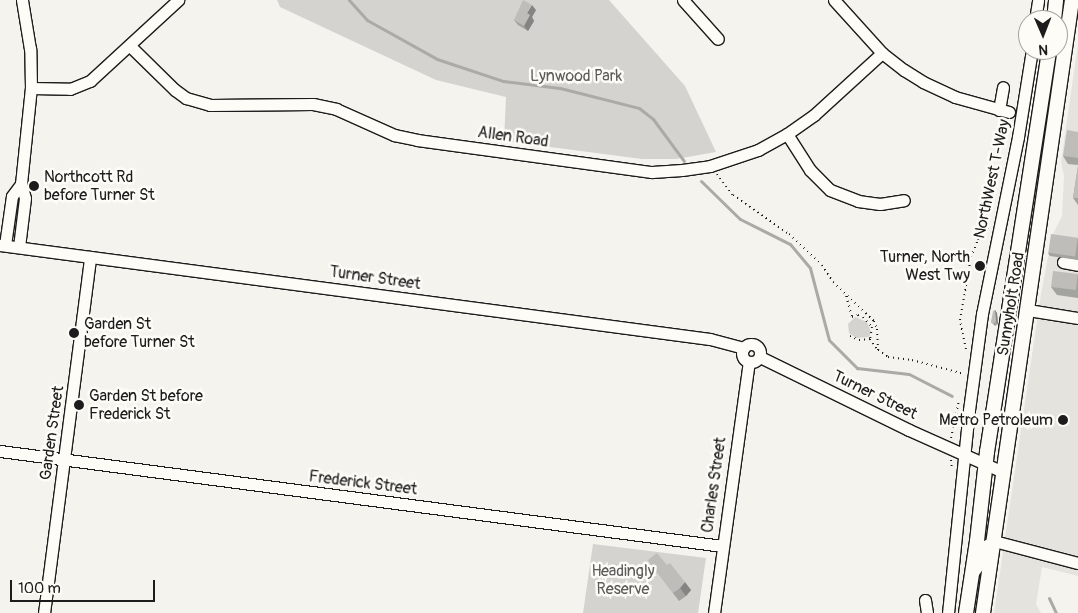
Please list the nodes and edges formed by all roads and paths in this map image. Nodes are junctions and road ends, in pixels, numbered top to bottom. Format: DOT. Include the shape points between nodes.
graph roads {
  1 [pos="22,0"];
  2 [pos="178,0"];
  3 [pos="684,0"];
  4 [pos="834,0"];
  5 [pos="1072,0"];
  6 [pos="718,39"];
  7 [pos="130,46"];
  8 [pos="882,53"];
  9 [pos="1030,60"];
  10 [pos="1047,60"];
  11 [pos="1003,87"];
  12 [pos="31,88"];
  13 [pos="787,134"];
  14 [pos="717,174"];
  15 [pos="21,184"];
  16 [pos="904,200"];
  17 [pos="2,245"];
  18 [pos="19,248"];
  19 [pos="90,257"];
  20 [pos="1063,262"];
  21 [pos="1078,265"];
  22 [pos="846,296"];
  23 [pos="1028,310"];
  24 [pos="1078,318"];
  25 [pos="850,336"];
  26 [pos="870,339"];
  27 [pos="878,350"];
  28 [pos="754,359"];
  29 [pos="964,374"];
  30 [pos="0,451"];
  31 [pos="966,455"];
  32 [pos="64,460"];
  33 [pos="985,465"];
  34 [pos="1004,472"];
  35 [pos="994,541"];
  36 [pos="722,546"];
  37 [pos="1078,563"];
  38 [pos="972,574"];
  39 [pos="925,600"];
  40 [pos="44,613"];
  41 [pos="714,613"];
  42 [pos="927,613"];
  43 [pos="948,613"];
  44 [pos="966,613"];
  45 [pos="983,613"];
  1 -- 12 [label="street" via="29,35"];
  2 -- 7 [label="street"];
  3 -- 6 [label="street"];
  4 -- 8 [label="street"];
  5 -- 23 [label="main road, Sunnyholt Road"];
  7 -- 12 [label="street" via="84,84 63,89"];
  7 -- 13 [label="street, Allen Road" via="175,90 202,104 313,104 336,109 409,139 616,168 652,172 695,169 744,156"];
  8 -- 11 [label="street" via="934,88 968,102 1004,111"];
  8 -- 13 [label="street, Allen Road" via="814,115"];
  9 -- 31 [label="street, NorthWest T-Way" via="982,314"];
  10 -- 33 [label="main road, Sunnyholt Road"];
  12 -- 15 [label="street"];
  13 -- 16 [label="street" via="810,170 830,190 873,203"];
  14 -- 22 [label="path" via="733,195 789,234 822,264"];
  15 -- 17 [label="street" via="12,196"];
  15 -- 18 [label="street" via="25,198"];
  17 -- 18 [label="street, Turner Street"];
  18 -- 19 [label="street, Turner Street"];
  19 -- 28 [label="street, Turner Street" via="710,339 744,348 743,356"];
  19 -- 32 [label="street, Garden Street"];
  20 -- 21 [label="street"];
  22 -- 26 [label="path" via="852,317 864,317 872,327"];
  22 -- 27 [label="path" via="874,321"];
  23 -- 24 [label="street"];
  23 -- 34 [label="main road, Sunnyholt Road"];
  25 -- 26 [label="path"];
  26 -- 27 [label="path"];
  27 -- 29 [label="path" via="888,357"];
  28 -- 31 [label="street, Turner Street"];
  28 -- 36 [label="street, Charles Street"];
  30 -- 32 [label="street, Frederick Street"];
  31 -- 33 [label="street, Turner Street"];
  31 -- 43 [label="street, NorthWest T-Way"];
  32 -- 36 [label="street, Frederick Street"];
  32 -- 40 [label="street, Garden Street"];
  33 -- 34 [label="street, Turner Street"];
  33 -- 38 [label="main road, Sunnyholt Road"];
  34 -- 35 [label="main road, Sunnyholt Road"];
  35 -- 37 [label="street"];
  35 -- 38 [label="street" via="985,546 983,559"];
  35 -- 45 [label="main road, Sunnyholt Road"];
  36 -- 41 [label="street, Charles Street"];
  38 -- 44 [label="main road, Sunnyholt Road"];
  39 -- 42 [label="street"];
}
